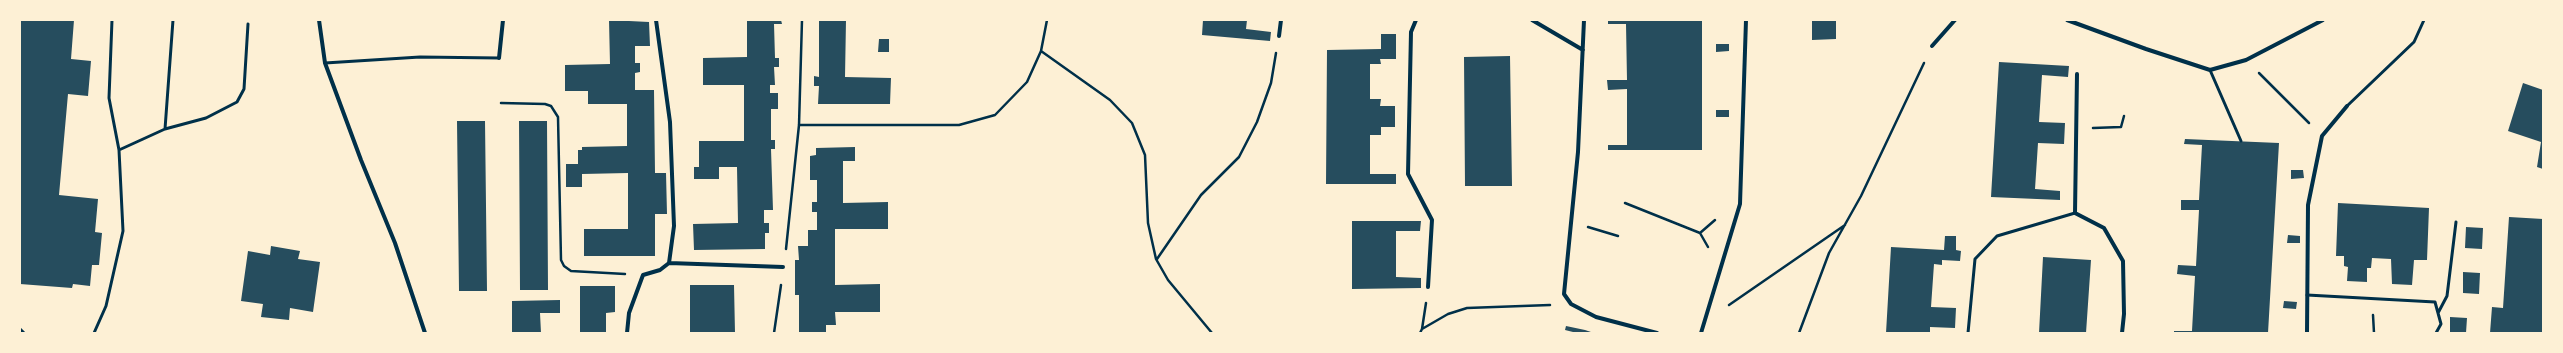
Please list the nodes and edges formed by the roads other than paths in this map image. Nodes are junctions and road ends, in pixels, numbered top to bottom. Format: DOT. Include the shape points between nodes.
graph roads {
  1 [pos="112,20"];
  2 [pos="173,20"];
  3 [pos="319,20"];
  4 [pos="503,20"];
  5 [pos="656,20"];
  6 [pos="1281,20"];
  7 [pos="1416,20"];
  8 [pos="1532,20"];
  9 [pos="1584,20"];
  10 [pos="1746,20"];
  11 [pos="1955,20"];
  12 [pos="2067,20"];
  13 [pos="2323,20"];
  14 [pos="2424,20"];
  15 [pos="248,24"];
  16 [pos="1279,36"];
  17 [pos="1932,46"];
  18 [pos="1583,50"];
  19 [pos="500,58"];
  20 [pos="326,63"];
  21 [pos="2210,70"];
  22 [pos="2077,74"];
  23 [pos="2347,106"];
  24 [pos="165,128"];
  25 [pos="2241,141"];
  26 [pos="119,150"];
  27 [pos="2075,213"];
  28 [pos="2456,222"];
  29 [pos="669,263"];
  30 [pos="783,267"];
  31 [pos="1428,287"];
  32 [pos="2307,295"];
  33 [pos="2438,313"];
  34 [pos="20,329"];
  35 [pos="24,333"];
  36 [pos="94,333"];
  37 [pos="424,333"];
  38 [pos="628,333"];
  39 [pos="1657,333"];
  40 [pos="1701,333"];
  41 [pos="1968,333"];
  42 [pos="2122,333"];
  43 [pos="2307,333"];
  44 [pos="2436,333"];
  1 -- 26 [label="lane" via="109,98"];
  2 -- 24 [label="lane"];
  3 -- 20 [label="street"];
  4 -- 19 [label="street"];
  5 -- 29 [label="street" via="670,122 674,226"];
  6 -- 16 [label="street"];
  7 -- 31 [label="street" via="1411,32 1408,174 1432,220"];
  8 -- 18 [label="street"];
  9 -- 18 [label="street"];
  10 -- 40 [label="street" via="1740,204"];
  11 -- 17 [label="street"];
  12 -- 21 [label="street"];
  13 -- 21 [label="street" via="2246,60"];
  14 -- 23 [label="lane" via="2414,42"];
  15 -- 24 [label="lane" via="244,89 237,102 206,118"];
  18 -- 39 [label="street" via="1578,152 1564,294 1571,304 1596,317"];
  19 -- 20 [label="lane" via="420,57"];
  20 -- 37 [label="street" via="395,244"];
  21 -- 25 [label="lane"];
  22 -- 27 [label="street"];
  23 -- 32 [label="street" via="2322,136 2308,205"];
  24 -- 26 [label="lane"];
  26 -- 36 [label="lane" via="123,231 106,306"];
  27 -- 41 [label="lane" via="1997,236 1975,258"];
  27 -- 42 [label="street" via="2104,228 2123,261"];
  28 -- 33 [label="lane" via="2447,296"];
  29 -- 30 [label="street"];
  29 -- 38 [label="street" via="660,270 643,275 629,314"];
  32 -- 33 [label="lane" via="2435,302"];
  32 -- 43 [label="street"];
  33 -- 44 [label="lane" via="2441,324"];
  34 -- 35 [label="lane"];
}
